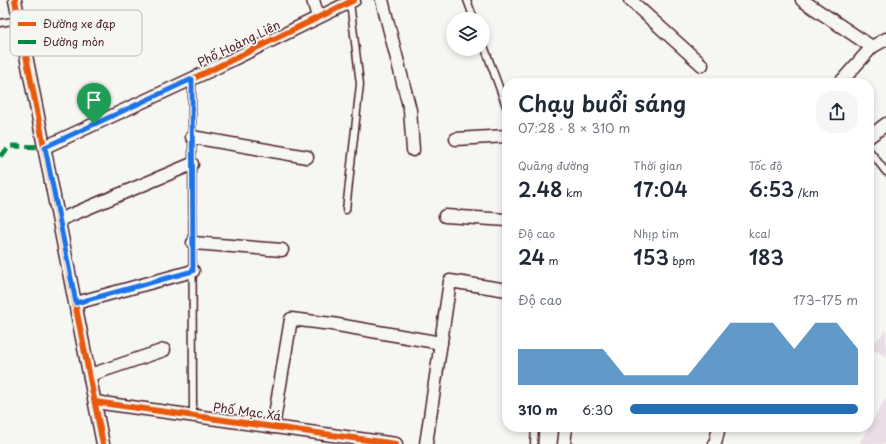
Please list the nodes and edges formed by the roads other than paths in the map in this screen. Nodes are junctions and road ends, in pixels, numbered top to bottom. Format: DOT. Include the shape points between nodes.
graph roads {
  1 [pos="15,0"];
  2 [pos="313,0"];
  3 [pos="382,0"];
  4 [pos="467,0"];
  5 [pos="630,0"];
  6 [pos="802,0"];
  7 [pos="352,1"];
  8 [pos="17,10"];
  9 [pos="471,12"];
  10 [pos="318,17"];
  11 [pos="10,21"];
  12 [pos="0,23"];
  13 [pos="886,39"];
  14 [pos="872,47"];
  15 [pos="26,56"];
  16 [pos="487,56"];
  17 [pos="702,65"];
  18 [pos="844,78"];
  19 [pos="192,79"];
  20 [pos="502,95"];
  21 [pos="886,124"];
  22 [pos="874,133"];
  23 [pos="192,136"];
  24 [pos="502,136"];
  25 [pos="456,139"];
  26 [pos="45,147"];
  27 [pos="413,150"];
  28 [pos="874,156"];
  29 [pos="307,157"];
  30 [pos="192,164"];
  31 [pos="886,172"];
  32 [pos="346,210"];
  33 [pos="445,216"];
  34 [pos="59,220"];
  35 [pos="502,220"];
  36 [pos="193,243"];
  37 [pos="282,250"];
  38 [pos="193,271"];
  39 [pos="502,289"];
  40 [pos="76,303"];
  41 [pos="441,343"];
  42 [pos="164,350"];
  43 [pos="90,375"];
  44 [pos="95,402"];
  45 [pos="192,416"];
  46 [pos="273,427"];
  47 [pos="535,432"];
  48 [pos="565,432"];
  49 [pos="718,432"];
  50 [pos="103,444"];
  51 [pos="396,444"];
  52 [pos="426,444"];
  53 [pos="534,444"];
  54 [pos="564,444"];
  55 [pos="715,444"];
  1 -- 8 [label="street"];
  2 -- 10 [label="street"];
  3 -- 27 [label="street" via="410,110"];
  4 -- 9 [label="lane"];
  5 -- 17 [label="street"];
  6 -- 14 [label="street"];
  7 -- 10 [label="street, Phố Hoàng Liên"];
  7 -- 32 [label="lane" via="360,84"];
  10 -- 19 [label="street, Phố Hoàng Liên"];
  11 -- 12 [label="lane"];
  13 -- 14 [label="street"];
  14 -- 18 [label="street"];
  15 -- 26 [label="street"];
  16 -- 20 [label="lane"];
  19 -- 23 [label="lane"];
  19 -- 26 [label="street, Phố Hoàng Liên"];
  21 -- 22 [label="street"];
  23 -- 29 [label="street"];
  23 -- 30 [label="lane"];
  24 -- 25 [label="street"];
  26 -- 34 [label="street"];
  28 -- 31 [label="lane"];
  30 -- 34 [label="street"];
  30 -- 36 [label="lane"];
  33 -- 35 [label="street"];
  34 -- 40 [label="street"];
  36 -- 37 [label="street"];
  36 -- 38 [label="lane"];
  38 -- 40 [label="street"];
  38 -- 45 [label="lane"];
  39 -- 41 [label="street" via="450,281"];
  40 -- 43 [label="street"];
  41 -- 46 [label="street" via="291,319"];
  41 -- 52 [label="street"];
  42 -- 43 [label="street"];
  43 -- 44 [label="street"];
  44 -- 45 [label="street, Phố Mạc Xá"];
  44 -- 50 [label="street"];
  45 -- 46 [label="street, Phố Mạc Xá"];
  46 -- 51 [label="street, Phố Mạc Xá"];
  47 -- 53 [label="lane"];
  48 -- 54 [label="street"];
  49 -- 55 [label="street"];
}
